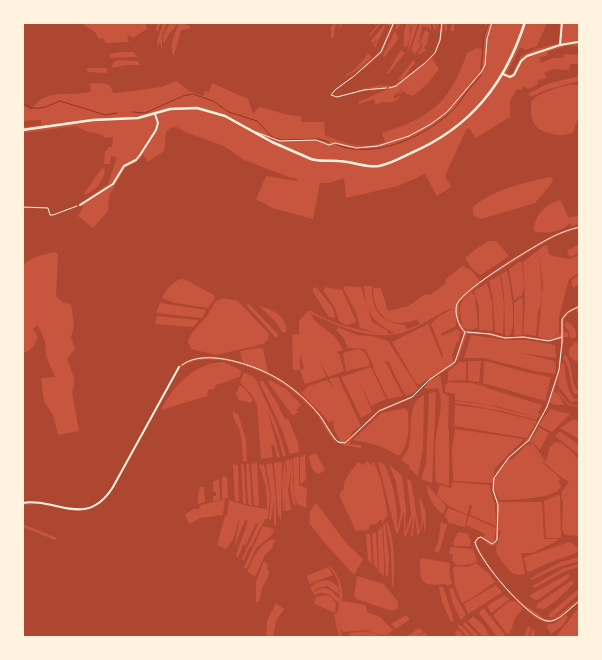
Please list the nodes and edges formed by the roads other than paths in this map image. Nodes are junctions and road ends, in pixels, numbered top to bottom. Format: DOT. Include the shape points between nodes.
graph roads {
  1 [pos="442,22"];
  2 [pos="492,22"];
  3 [pos="525,22"];
  4 [pos="562,22"];
  5 [pos="578,42"];
  6 [pos="560,44"];
  7 [pos="503,74"];
  8 [pos="389,88"];
  9 [pos="155,114"];
  10 [pos="22,130"];
  11 [pos="251,130"];
  12 [pos="80,205"];
  13 [pos="179,367"];
  14 [pos="22,503"];
  1 -- 8 [label="lane" via="438,47 431,57 396,86"];
  2 -- 11 [label="lane" via="485,68 447,112 419,131 378,146 356,148 316,140 280,142"];
  3 -- 7 [label="street"];
  4 -- 6 [label="street"];
  5 -- 6 [label="street"];
  6 -- 7 [label="street" via="527,56 512,76"];
  7 -- 11 [label="street" via="483,103 452,130 422,149 378,166 317,161"];
  9 -- 10 [label="street"];
  9 -- 11 [label="street" via="172,109 197,108 225,116"];
  9 -- 12 [label="street" via="156,130 140,156 126,164 113,184"];
  13 -- 14 [label="street" via="113,487 101,501 72,510"];
}
